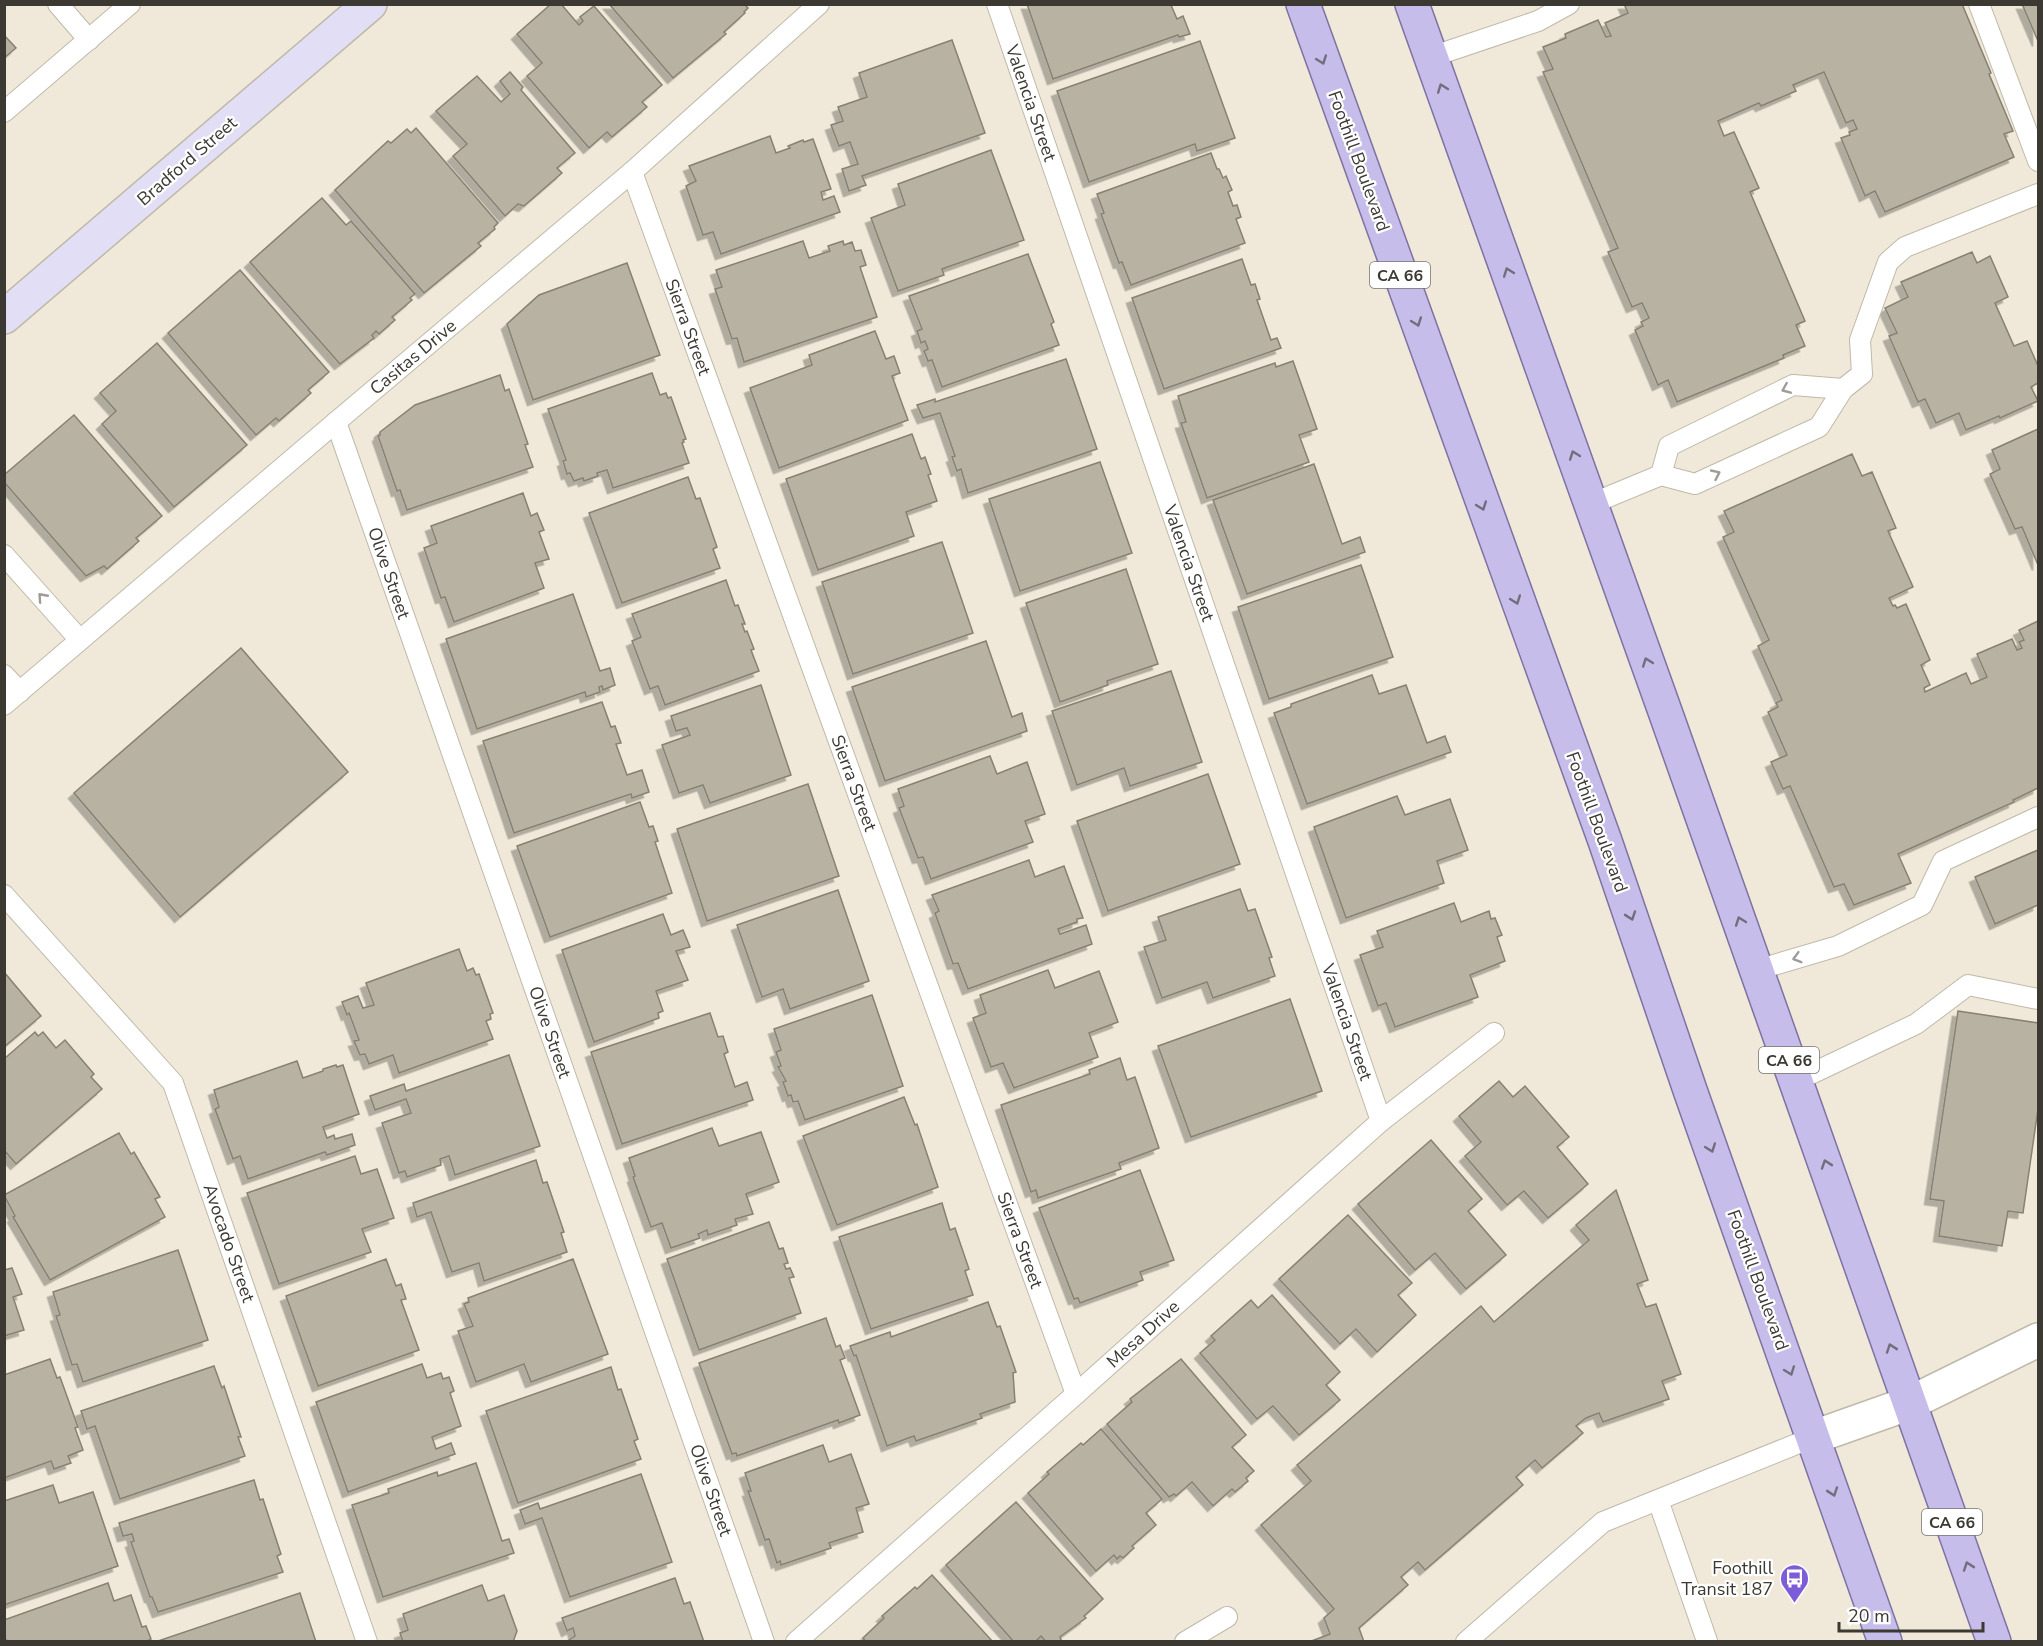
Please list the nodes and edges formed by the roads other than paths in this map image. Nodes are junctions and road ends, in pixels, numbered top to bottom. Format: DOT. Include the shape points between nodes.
graph roads {
  1 [pos="58,4"];
  2 [pos="130,4"];
  3 [pos="370,4"];
  4 [pos="819,4"];
  5 [pos="997,4"];
  6 [pos="1303,4"];
  7 [pos="1412,4"];
  8 [pos="1569,4"];
  9 [pos="1979,4"];
  10 [pos="89,40"];
  11 [pos="1431,57"];
  12 [pos="4,112"];
  13 [pos="2038,161"];
  14 [pos="632,172"];
  15 [pos="2038,194"];
  16 [pos="4,317"];
  17 [pos="1843,389"];
  18 [pos="336,422"];
  19 [pos="1661,475"];
  20 [pos="1591,504"];
  21 [pos="4,555"];
  22 [pos="80,640"];
  23 [pos="4,675"];
  24 [pos="20,692"];
  25 [pos="4,705"];
  26 [pos="2038,817"];
  27 [pos="4,895"];
  28 [pos="1757,970"];
  29 [pos="2038,999"];
  30 [pos="1494,1033"];
  31 [pos="1796,1081"];
  32 [pos="1381,1121"];
  33 [pos="2038,1340"];
  34 [pos="1076,1394"];
  35 [pos="1910,1403"];
  36 [pos="1814,1437"];
  37 [pos="1658,1500"];
  38 [pos="1227,1617"];
  39 [pos="367,1641"];
  40 [pos="764,1641"];
  41 [pos="796,1641"];
  42 [pos="1185,1641"];
  43 [pos="1466,1641"];
  44 [pos="1707,1641"];
  45 [pos="1885,1641"];
  46 [pos="1994,1641"];
  1 -- 10 [label="lane"];
  2 -- 10 [label="lane"];
  3 -- 16 [label="street, Bradford Street"];
  4 -- 14 [label="lane, Casitas Drive"];
  5 -- 32 [label="lane, Valencia Street"];
  6 -- 36 [label="main road, Foothill Boulevard / CA 66, one-way" via="1605,841"];
  7 -- 11 [label="main road, CA 66"];
  8 -- 11 [label="lane" via="1538,21"];
  9 -- 13 [label="lane"];
  10 -- 12 [label="lane"];
  20 -- 11 [label="main road, CA 66, one-way"];
  14 -- 18 [label="lane, Casitas Drive"];
  14 -- 34 [label="lane, Sierra Street"];
  15 -- 17 [label="lane" via="1905,248 1888,262 1860,340 1862,374"];
  19 -- 17 [label="lane, one-way" via="1695,484 1819,427"];
  17 -- 19 [label="lane, one-way" via="1792,385 1669,446"];
  18 -- 22 [label="lane, Casitas Drive"];
  18 -- 40 [label="lane, Olive Street"];
  19 -- 20 [label="lane"];
  28 -- 20 [label="main road, CA 66, one-way"];
  22 -- 21 [label="lane, one-way"];
  22 -- 24 [label="lane, Casitas Drive"];
  23 -- 24 [label="lane"];
  24 -- 25 [label="lane, Casitas Drive"];
  26 -- 28 [label="lane, one-way" via="1943,861 1922,905 1838,946"];
  27 -- 39 [label="lane, Avocado Street" via="173,1083"];
  28 -- 31 [label="main road, CA 66"];
  29 -- 31 [label="lane" via="1968,985 1916,1024"];
  30 -- 32 [label="lane, Mesa Drive"];
  35 -- 31 [label="main road, CA 66, one-way"];
  32 -- 34 [label="lane, Mesa Drive"];
  33 -- 35 [label="street"];
  34 -- 41 [label="lane, Mesa Drive"];
  35 -- 36 [label="street"];
  46 -- 35 [label="main road, CA 66, one-way"];
  36 -- 37 [label="lane"];
  36 -- 45 [label="main road, Foothill Boulevard / CA 66, one-way"];
  37 -- 43 [label="lane" via="1603,1522"];
  37 -- 44 [label="lane"];
  38 -- 42 [label="lane"];
}
